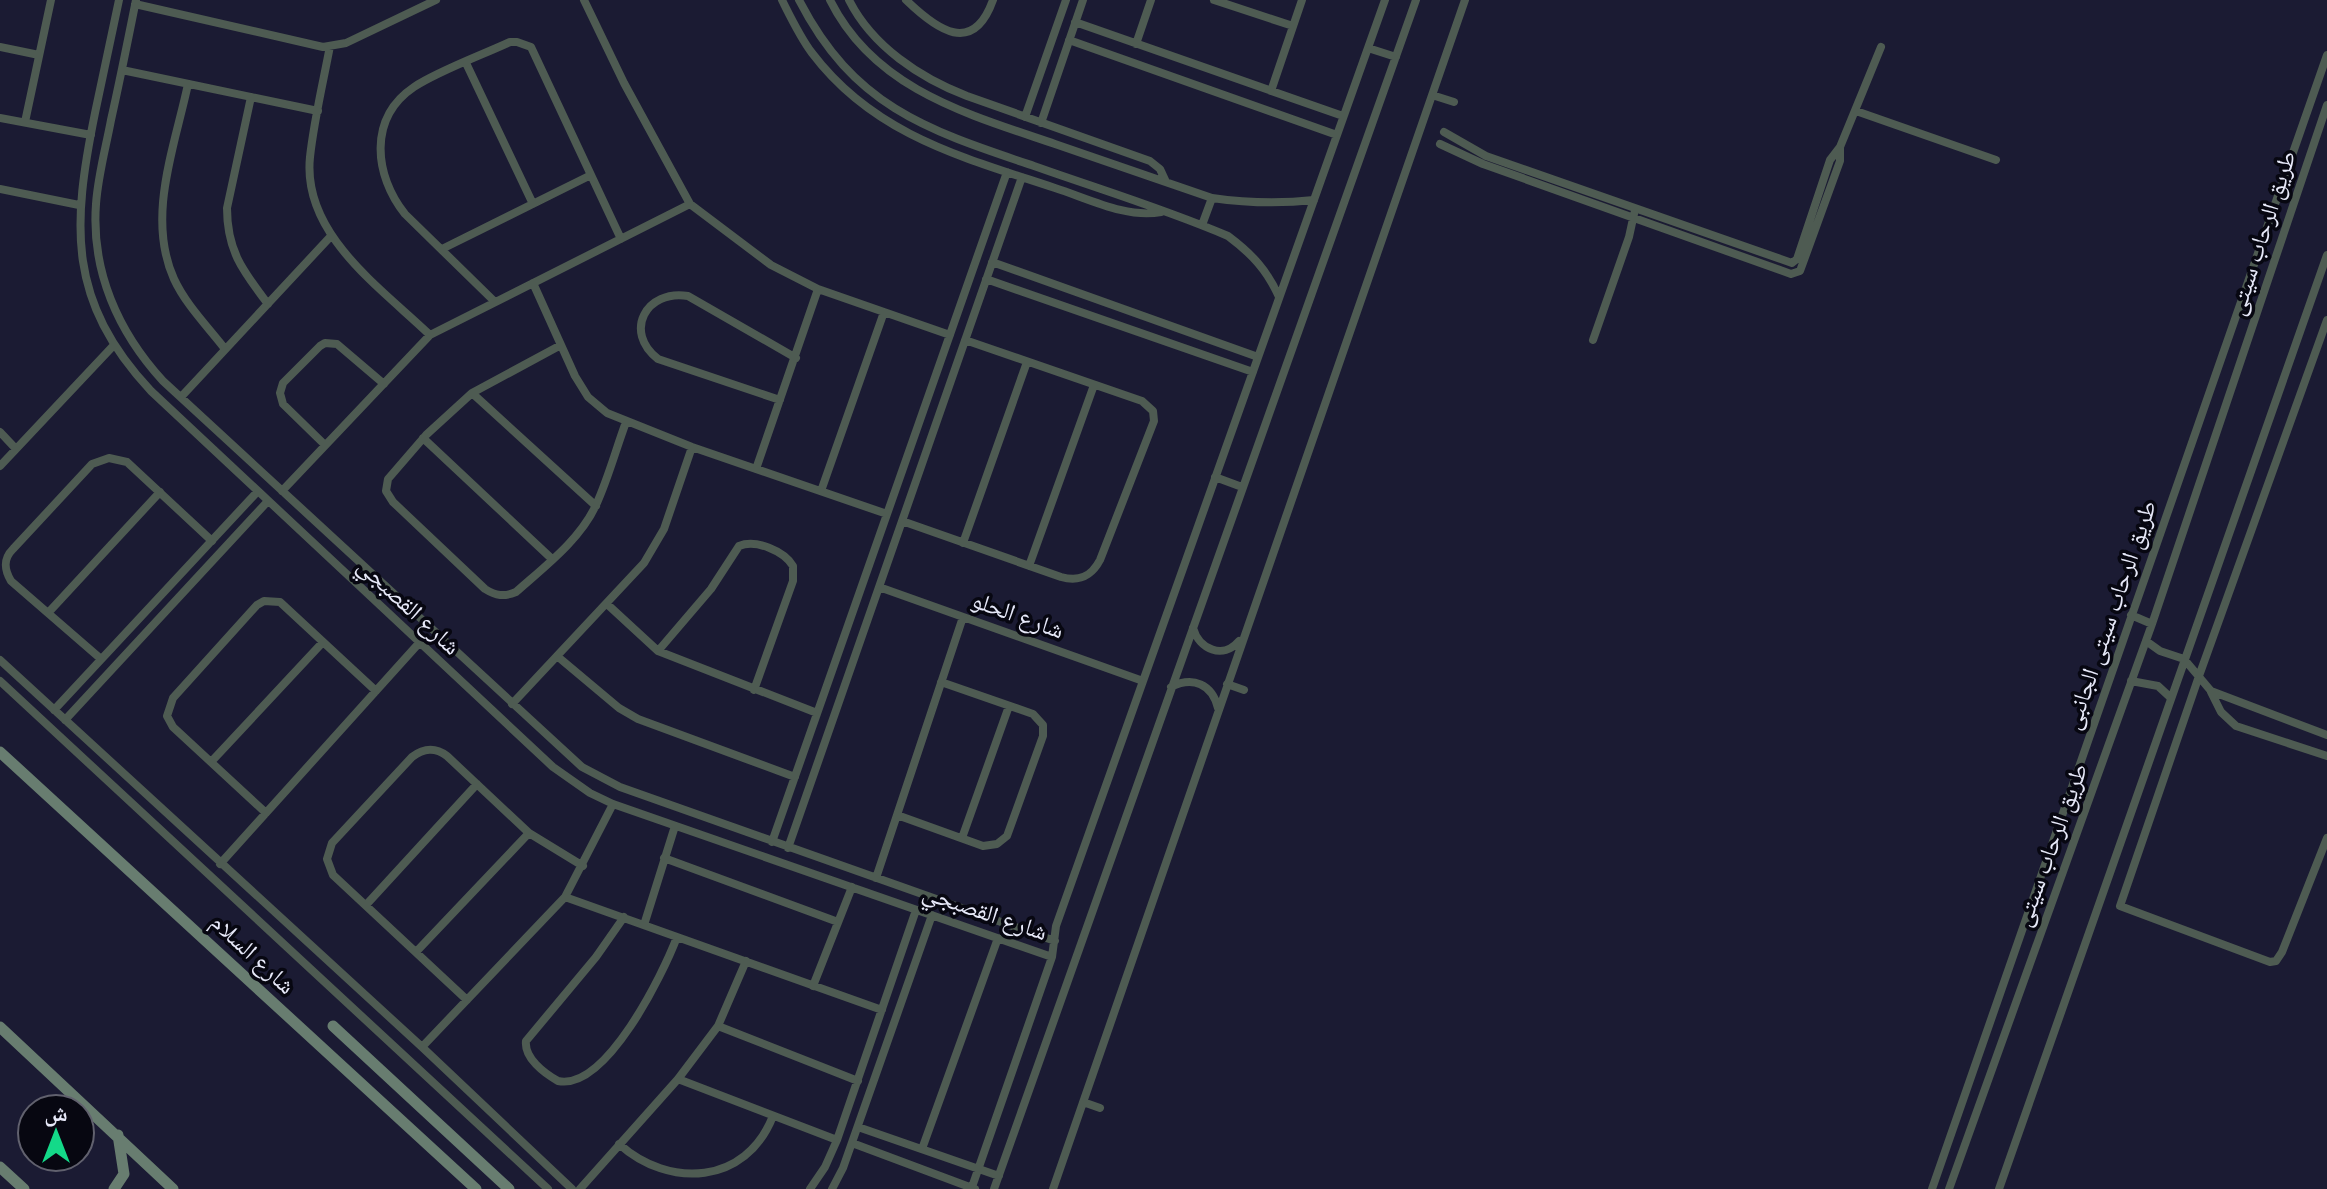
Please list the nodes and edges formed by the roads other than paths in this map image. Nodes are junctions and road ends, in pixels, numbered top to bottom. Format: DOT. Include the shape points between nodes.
graph roads {
  1 [pos="51,0"];
  2 [pos="119,0"];
  3 [pos="436,0"];
  4 [pos="584,0"];
  5 [pos="782,0"];
  6 [pos="799,0"];
  7 [pos="830,0"];
  8 [pos="849,0"];
  9 [pos="906,0"];
  10 [pos="993,0"];
  11 [pos="1066,0"];
  12 [pos="1083,0"];
  13 [pos="1151,0"];
  14 [pos="1214,0"];
  15 [pos="1302,0"];
  16 [pos="1385,0"];
  17 [pos="1416,0"];
  18 [pos="1465,0"];
  19 [pos="136,2"];
  20 [pos="1075,22"];
  21 [pos="1293,26"];
  22 [pos="823,40"];
  23 [pos="1069,40"];
  24 [pos="1136,44"];
  25 [pos="330,46"];
  26 [pos="0,47"];
  27 [pos="1881,47"];
  28 [pos="1368,48"];
  29 [pos="811,51"];
  30 [pos="39,55"];
  31 [pos="2327,55"];
  32 [pos="1396,57"];
  33 [pos="466,63"];
  34 [pos="122,70"];
  35 [pos="188,84"];
  36 [pos="1271,91"];
  37 [pos="1034,92"];
  38 [pos="1432,95"];
  39 [pos="967,96"];
  40 [pos="251,97"];
  41 [pos="1049,98"];
  42 [pos="1454,102"];
  43 [pos="2327,105"];
  44 [pos="318,111"];
  45 [pos="1856,111"];
  46 [pos="960,112"];
  47 [pos="1343,116"];
  48 [pos="1025,117"];
  49 [pos="0,118"];
  50 [pos="25,122"];
  51 [pos="1041,123"];
  52 [pos="1444,132"];
  53 [pos="91,135"];
  54 [pos="1337,135"];
  55 [pos="956,140"];
  56 [pos="1440,144"];
  57 [pos="951,153"];
  58 [pos="1996,160"];
  59 [pos="1007,172"];
  60 [pos="591,175"];
  61 [pos="1022,177"];
  62 [pos="1166,182"];
  63 [pos="0,189"];
  64 [pos="1212,198"];
  65 [pos="998,199"];
  66 [pos="1314,200"];
  67 [pos="533,204"];
  68 [pos="690,204"];
  69 [pos="1012,204"];
  70 [pos="79,205"];
  71 [pos="1164,212"];
  72 [pos="1634,214"];
  73 [pos="1202,225"];
  74 [pos="331,236"];
  75 [pos="621,239"];
  76 [pos="2262,239"];
  77 [pos="2279,245"];
  78 [pos="442,249"];
  79 [pos="2327,255"];
  80 [pos="992,262"];
  81 [pos="986,279"];
  82 [pos="533,283"];
  83 [pos="818,289"];
  84 [pos="1279,297"];
  85 [pos="494,301"];
  86 [pos="268,304"];
  87 [pos="884,312"];
  88 [pos="2327,320"];
  89 [pos="430,335"];
  90 [pos="950,335"];
  91 [pos="2324,339"];
  92 [pos="965,340"];
  93 [pos="1593,340"];
  94 [pos="114,345"];
  95 [pos="561,345"];
  96 [pos="225,349"];
  97 [pos="1258,357"];
  98 [pos="796,358"];
  99 [pos="1027,362"];
  100 [pos="1253,372"];
  101 [pos="384,384"];
  102 [pos="1094,385"];
  103 [pos="472,393"];
  104 [pos="181,397"];
  105 [pos="2206,398"];
  106 [pos="780,400"];
  107 [pos="2226,405"];
  108 [pos="626,422"];
  109 [pos="0,432"];
  110 [pos="916,433"];
  111 [pos="423,438"];
  112 [pos="931,438"];
  113 [pos="325,445"];
  114 [pos="692,447"];
  115 [pos="16,449"];
  116 [pos="2253,464"];
  117 [pos="0,466"];
  118 [pos="756,469"];
  119 [pos="2273,471"];
  120 [pos="1215,477"];
  121 [pos="1242,487"];
  122 [pos="258,491"];
  123 [pos="282,491"];
  124 [pos="821,491"];
  125 [pos="160,492"];
  126 [pos="268,501"];
  127 [pos="596,506"];
  128 [pos="887,514"];
  129 [pos="902,521"];
  130 [pos="334,538"];
  131 [pos="212,541"];
  132 [pos="963,543"];
  133 [pos="321,552"];
  134 [pos="552,559"];
  135 [pos="1029,566"];
  136 [pos="879,587"];
  137 [pos="607,604"];
  138 [pos="48,613"];
  139 [pos="2131,615"];
  140 [pos="963,617"];
  141 [pos="2152,624"];
  142 [pos="1193,627"];
  143 [pos="1242,638"];
  144 [pos="2146,641"];
  145 [pos="323,642"];
  146 [pos="420,642"];
  147 [pos="658,651"];
  148 [pos="557,656"];
  149 [pos="101,659"];
  150 [pos="2184,659"];
  151 [pos="0,660"];
  152 [pos="2199,676"];
  153 [pos="0,681"];
  154 [pos="1143,681"];
  155 [pos="2131,681"];
  156 [pos="941,682"];
  157 [pos="1227,684"];
  158 [pos="1171,687"];
  159 [pos="754,690"];
  160 [pos="1244,690"];
  161 [pos="376,691"];
  162 [pos="2211,691"];
  163 [pos="2171,698"];
  164 [pos="512,704"];
  165 [pos="1009,706"];
  166 [pos="1219,709"];
  167 [pos="54,710"];
  168 [pos="817,713"];
  169 [pos="65,720"];
  170 [pos="2327,735"];
  171 [pos="0,752"];
  172 [pos="2327,756"];
  173 [pos="211,762"];
  174 [pos="2147,770"];
  175 [pos="795,777"];
  176 [pos="2165,777"];
  177 [pos="477,784"];
  178 [pos="613,804"];
  179 [pos="266,813"];
  180 [pos="897,815"];
  181 [pos="779,820"];
  182 [pos="675,826"];
  183 [pos="796,826"];
  184 [pos="729,827"];
  185 [pos="529,833"];
  186 [pos="962,838"];
  187 [pos="2327,838"];
  188 [pos="772,842"];
  189 [pos="724,843"];
  190 [pos="788,848"];
  191 [pos="664,858"];
  192 [pos="220,864"];
  193 [pos="583,866"];
  194 [pos="876,878"];
  195 [pos="852,887"];
  196 [pos="565,897"];
  197 [pos="366,905"];
  198 [pos="916,910"];
  199 [pos="932,915"];
  200 [pos="624,917"];
  201 [pos="838,922"];
  202 [pos="644,925"];
  203 [pos="1017,927"];
  204 [pos="677,937"];
  205 [pos="998,938"];
  206 [pos="1055,941"];
  207 [pos="1012,943"];
  208 [pos="416,952"];
  209 [pos="317,953"];
  210 [pos="1052,957"];
  211 [pos="746,961"];
  212 [pos="306,965"];
  213 [pos="813,986"];
  214 [pos="467,1000"];
  215 [pos="882,1010"];
  216 [pos="333,1026"];
  217 [pos="718,1026"];
  218 [pos="0,1027"];
  219 [pos="422,1047"];
  220 [pos="678,1079"];
  221 [pos="858,1081"];
  222 [pos="1083,1102"];
  223 [pos="1100,1108"];
  224 [pos="773,1116"];
  225 [pos="858,1127"];
  226 [pos="118,1135"];
  227 [pos="516,1136"];
  228 [pos="837,1140"];
  229 [pos="852,1143"];
  230 [pos="619,1144"];
  231 [pos="504,1149"];
  232 [pos="922,1149"];
  233 [pos="0,1167"];
  234 [pos="978,1169"];
  235 [pos="999,1176"];
  236 [pos="974,1188"];
  237 [pos="24,1189"];
  238 [pos="114,1189"];
  239 [pos="173,1189"];
  240 [pos="476,1189"];
  241 [pos="509,1189"];
  242 [pos="548,1189"];
  243 [pos="572,1189"];
  244 [pos="580,1189"];
  245 [pos="810,1189"];
  246 [pos="832,1189"];
  247 [pos="994,1189"];
  248 [pos="1053,1189"];
  249 [pos="1932,1189"];
  250 [pos="1949,1189"];
  251 [pos="1999,1189"];
  1 -- 30 [label="street"];
  2 -- 53 [label="street, شارع القصبجي"];
  3 -- 25 [label="street"];
  4 -- 68 [label="street"];
  5 -- 29 [label="street"];
  6 -- 22 [label="street"];
  7 -- 46 [label="street" via="872,59 907,85"];
  8 -- 39 [label="street" via="870,32 900,59"];
  9 -- 10 [label="street" via="957,34 977,28"];
  11 -- 37 [label="street"];
  12 -- 20 [label="street"];
  13 -- 24 [label="street"];
  14 -- 21 [label="street"];
  15 -- 21 [label="street"];
  16 -- 28 [label="street"];
  17 -- 32 [label="street"];
  18 -- 38 [label="street"];
  19 -- 25 [label="street"];
  19 -- 34 [label="street, شارع القصبجي"];
  20 -- 23 [label="street"];
  20 -- 24 [label="street"];
  21 -- 36 [label="street"];
  22 -- 29 [label="street"];
  22 -- 55 [label="street" via="876,96"];
  23 -- 41 [label="street"];
  23 -- 54 [label="street"];
  24 -- 36 [label="street"];
  25 -- 44 [label="street"];
  26 -- 30 [label="street"];
  27 -- 45 [label="street"];
  28 -- 32 [label="street"];
  28 -- 47 [label="street"];
  29 -- 57 [label="street" via="829,75 873,114"];
  30 -- 50 [label="street"];
  31 -- 76 [label="street, طريق الرحاب سيتى الجانبى"];
  32 -- 121 [label="street"];
  33 -- 60 [label="street" via="510,42 531,47"];
  33 -- 67 [label="street"];
  33 -- 78 [label="street" via="414,88 396,105 382,139 380,159 392,198"];
  34 -- 35 [label="street"];
  34 -- 104 [label="street, شارع القصبجي" via="96,205 101,269 130,338"];
  35 -- 40 [label="street"];
  35 -- 96 [label="street" via="164,197 162,234 174,280"];
  36 -- 47 [label="street"];
  37 -- 41 [label="street"];
  37 -- 48 [label="street"];
  38 -- 42 [label="street"];
  38 -- 143 [label="street"];
  39 -- 46 [label="street"];
  39 -- 48 [label="street"];
  40 -- 44 [label="street"];
  40 -- 86 [label="street" via="227,219 239,264"];
  41 -- 51 [label="street"];
  43 -- 77 [label="street, طريق الرحاب سيتى"];
  44 -- 74 [label="street" via="311,182"];
  45 -- 58 [label="street"];
  45 -- 72 [label="street" via="1830,160 1815,219 1792,263"];
  46 -- 62 [label="street"];
  47 -- 54 [label="street"];
  48 -- 51 [label="street"];
  49 -- 50 [label="street"];
  50 -- 53 [label="street"];
  51 -- 62 [label="street" via="1150,161"];
  52 -- 72 [label="street" via="1486,156"];
  53 -- 70 [label="street, شارع القصبجي"];
  54 -- 66 [label="street"];
  55 -- 57 [label="street"];
  55 -- 71 [label="street"];
  56 -- 72 [label="street" via="1483,164"];
  57 -- 59 [label="street"];
  59 -- 61 [label="street"];
  59 -- 65 [label="street"];
  60 -- 67 [label="street"];
  60 -- 75 [label="street"];
  61 -- 69 [label="street"];
  61 -- 71 [label="street" via="1134,213"];
  62 -- 64 [label="street"];
  63 -- 70 [label="street"];
  64 -- 66 [label="street" via="1258,203"];
  64 -- 73 [label="street"];
  65 -- 69 [label="street"];
  65 -- 90 [label="street"];
  66 -- 84 [label="street"];
  67 -- 78 [label="street"];
  68 -- 75 [label="street"];
  68 -- 83 [label="street" via="771,265"];
  69 -- 80 [label="street"];
  70 -- 94 [label="street, شارع القصبجي" via="85,271 98,316"];
  71 -- 73 [label="street"];
  72 -- 93 [label="street"];
  73 -- 84 [label="street" via="1251,253"];
  74 -- 86 [label="street"];
  74 -- 89 [label="street"];
  75 -- 82 [label="street"];
  76 -- 77 [label="street"];
  76 -- 105 [label="street, طريق الرحاب سيتى الجانبى"];
  77 -- 107 [label="street, طريق الرحاب سيتى"];
  78 -- 85 [label="street"];
  79 -- 116 [label="street"];
  80 -- 81 [label="street"];
  80 -- 97 [label="street"];
  81 -- 92 [label="street"];
  81 -- 100 [label="street"];
  82 -- 85 [label="street"];
  82 -- 95 [label="street"];
  83 -- 87 [label="street"];
  83 -- 98 [label="street"];
  84 -- 97 [label="street"];
  85 -- 89 [label="street"];
  86 -- 96 [label="street"];
  87 -- 90 [label="street"];
  87 -- 124 [label="street"];
  88 -- 91 [label="street"];
  89 -- 101 [label="street"];
  90 -- 110 [label="street"];
  91 -- 119 [label="street"];
  92 -- 99 [label="street"];
  92 -- 112 [label="street"];
  94 -- 115 [label="street"];
  94 -- 122 [label="street, شارع القصبجي" via="151,391"];
  95 -- 103 [label="street"];
  95 -- 108 [label="street" via="588,397"];
  96 -- 104 [label="street"];
  97 -- 100 [label="street"];
  98 -- 106 [label="street"];
  98 -- 106 [label="street" via="688,296 653,302 641,322 645,346 658,359"];
  99 -- 102 [label="street"];
  99 -- 132 [label="street"];
  100 -- 120 [label="street"];
  101 -- 113 [label="street"];
  101 -- 113 [label="street" via="331,343 320,346 283,383 283,404"];
  102 -- 135 [label="street"];
  102 -- 135 [label="street" via="1147,403 1154,421 1096,569 1070,579"];
  103 -- 111 [label="street"];
  103 -- 127 [label="street"];
  104 -- 123 [label="street, شارع القصبجي"];
  105 -- 107 [label="street"];
  105 -- 139 [label="street, طريق الرحاب سيتى الجانبى"];
  106 -- 118 [label="street"];
  107 -- 141 [label="street, طريق الرحاب سيتى"];
  108 -- 114 [label="street"];
  108 -- 127 [label="street"];
  109 -- 115 [label="street"];
  110 -- 112 [label="street"];
  110 -- 128 [label="street"];
  111 -- 134 [label="street"];
  111 -- 134 [label="street" via="388,479 386,491 485,589 500,596 516,592"];
  112 -- 129 [label="street"];
  113 -- 123 [label="street"];
  114 -- 118 [label="street"];
  114 -- 137 [label="street" via="655,546"];
  115 -- 117 [label="street"];
  116 -- 119 [label="street"];
  116 -- 150 [label="street"];
  118 -- 124 [label="street"];
  119 -- 152 [label="street"];
  120 -- 121 [label="street"];
  120 -- 154 [label="street"];
  121 -- 142 [label="street"];
  122 -- 126 [label="street, شارع القصبجي"];
  122 -- 131 [label="street"];
  123 -- 130 [label="street, شارع القصبجي"];
  124 -- 128 [label="street"];
  125 -- 131 [label="street"];
  125 -- 138 [label="street"];
  125 -- 138 [label="street" via="127,462 100,460 13,549 6,572"];
  126 -- 133 [label="street, شارع القصبجي"];
  126 -- 169 [label="street"];
  127 -- 134 [label="street"];
  128 -- 168 [label="street"];
  129 -- 132 [label="street"];
  129 -- 136 [label="street"];
  130 -- 133 [label="street"];
  130 -- 164 [label="street, شارع القصبجي"];
  131 -- 149 [label="street"];
  132 -- 135 [label="street"];
  133 -- 146 [label="street, شارع القصبجي"];
  136 -- 140 [label="street, شارع الحلو"];
  136 -- 183 [label="street"];
  137 -- 147 [label="street"];
  137 -- 148 [label="street"];
  138 -- 149 [label="street"];
  139 -- 141 [label="street"];
  139 -- 249 [label="street, طريق الرحاب سيتى الجانبى"];
  140 -- 154 [label="street, شارع الحلو"];
  140 -- 156 [label="street"];
  141 -- 144 [label="street, طريق الرحاب سيتى"];
  142 -- 143 [label="street" via="1196,638 1213,651 1224,651"];
  142 -- 158 [label="street"];
  143 -- 157 [label="street"];
  144 -- 150 [label="street"];
  144 -- 155 [label="street, طريق الرحاب سيتى"];
  145 -- 161 [label="street"];
  145 -- 173 [label="street"];
  145 -- 173 [label="street" via="280,602 257,605 169,703 167,716 173,727"];
  146 -- 161 [label="street"];
  146 -- 178 [label="street, شارع القصبجي" via="553,767"];
  147 -- 159 [label="street"];
  147 -- 159 [label="street" via="711,589 739,546 753,543 783,554 793,566 793,581"];
  148 -- 164 [label="street"];
  148 -- 175 [label="street" via="638,719"];
  149 -- 167 [label="street"];
  150 -- 152 [label="street"];
  150 -- 163 [label="street"];
  151 -- 167 [label="street"];
  152 -- 162 [label="street"];
  152 -- 176 [label="street"];
  153 -- 212 [label="street"];
  154 -- 206 [label="street"];
  155 -- 163 [label="street" via="2158,686"];
  155 -- 250 [label="street, طريق الرحاب سيتى"];
  156 -- 165 [label="street"];
  156 -- 180 [label="street"];
  157 -- 160 [label="street"];
  157 -- 166 [label="street"];
  158 -- 166 [label="street" via="1201,684"];
  158 -- 235 [label="street"];
  159 -- 168 [label="street"];
  161 -- 179 [label="street"];
  162 -- 170 [label="street"];
  162 -- 172 [label="street" via="2221,712 2236,726"];
  163 -- 174 [label="street"];
  164 -- 184 [label="street, شارع القصبجي" via="565,754 600,778"];
  165 -- 186 [label="street"];
  165 -- 186 [label="street" via="1038,718 1043,736 1007,836 983,846"];
  166 -- 222 [label="street"];
  167 -- 169 [label="street"];
  168 -- 175 [label="street"];
  169 -- 192 [label="street"];
  171 -- 240 [label="main road, شارع السلام"];
  173 -- 179 [label="street"];
  174 -- 176 [label="street"];
  174 -- 251 [label="street"];
  175 -- 181 [label="street"];
  176 -- 187 [label="street" via="2120,906 2276,961"];
  177 -- 185 [label="street"];
  177 -- 197 [label="street"];
  177 -- 197 [label="street" via="441,752 425,749 342,832 328,851 329,868"];
  178 -- 182 [label="street, شارع القصبجي"];
  178 -- 193 [label="street"];
  179 -- 192 [label="street"];
  180 -- 186 [label="street"];
  180 -- 194 [label="street"];
  181 -- 183 [label="street"];
  181 -- 188 [label="street"];
  182 -- 189 [label="street, شارع القصبجي"];
  182 -- 191 [label="street"];
  183 -- 190 [label="street"];
  184 -- 188 [label="street, شارع القصبجي"];
  184 -- 189 [label="street"];
  185 -- 193 [label="street"];
  185 -- 208 [label="street"];
  188 -- 190 [label="street, شارع القصبجي"];
  189 -- 195 [label="street, شارع القصبجي"];
  190 -- 194 [label="street, شارع القصبجي"];
  191 -- 201 [label="street"];
  191 -- 202 [label="street"];
  192 -- 209 [label="street"];
  193 -- 196 [label="street"];
  194 -- 203 [label="street, شارع القصبجي"];
  195 -- 198 [label="street, شارع القصبجي"];
  195 -- 201 [label="street"];
  196 -- 200 [label="street"];
  196 -- 214 [label="street"];
  197 -- 208 [label="street"];
  198 -- 199 [label="street, شارع القصبجي"];
  198 -- 215 [label="street"];
  199 -- 205 [label="street, شارع القصبجي"];
  199 -- 225 [label="street"];
  200 -- 202 [label="street"];
  200 -- 204 [label="street" via="526,1041 526,1053 558,1081 577,1080 628,1031 651,997"];
  201 -- 213 [label="street"];
  202 -- 204 [label="street"];
  203 -- 206 [label="street, شارع القصبجي"];
  203 -- 207 [label="street"];
  204 -- 211 [label="street"];
  205 -- 207 [label="street, شارع القصبجي"];
  205 -- 232 [label="street"];
  206 -- 210 [label="street"];
  207 -- 210 [label="street, شارع القصبجي"];
  208 -- 214 [label="street"];
  209 -- 212 [label="street"];
  209 -- 219 [label="street"];
  210 -- 234 [label="street"];
  211 -- 213 [label="street"];
  211 -- 217 [label="street"];
  212 -- 231 [label="street"];
  213 -- 215 [label="street"];
  214 -- 219 [label="street"];
  215 -- 221 [label="street"];
  216 -- 241 [label="main road"];
  217 -- 220 [label="street"];
  217 -- 221 [label="street"];
  218 -- 226 [label="main road"];
  219 -- 227 [label="street"];
  220 -- 224 [label="street"];
  220 -- 230 [label="street"];
  221 -- 228 [label="street"];
  222 -- 223 [label="street"];
  222 -- 248 [label="street"];
  224 -- 228 [label="street"];
  224 -- 230 [label="street" via="753,1151 731,1168 705,1177 664,1175 639,1163"];
  225 -- 229 [label="street"];
  225 -- 232 [label="street"];
  226 -- 238 [label="main road" via="124,1174"];
  226 -- 239 [label="main road"];
  227 -- 231 [label="street"];
  227 -- 243 [label="street"];
  228 -- 245 [label="street"];
  229 -- 236 [label="street"];
  229 -- 246 [label="street"];
  230 -- 244 [label="street"];
  231 -- 242 [label="street"];
  232 -- 234 [label="street"];
  233 -- 237 [label="main road"];
  234 -- 235 [label="street"];
  234 -- 236 [label="street"];
  235 -- 247 [label="street"];
}
